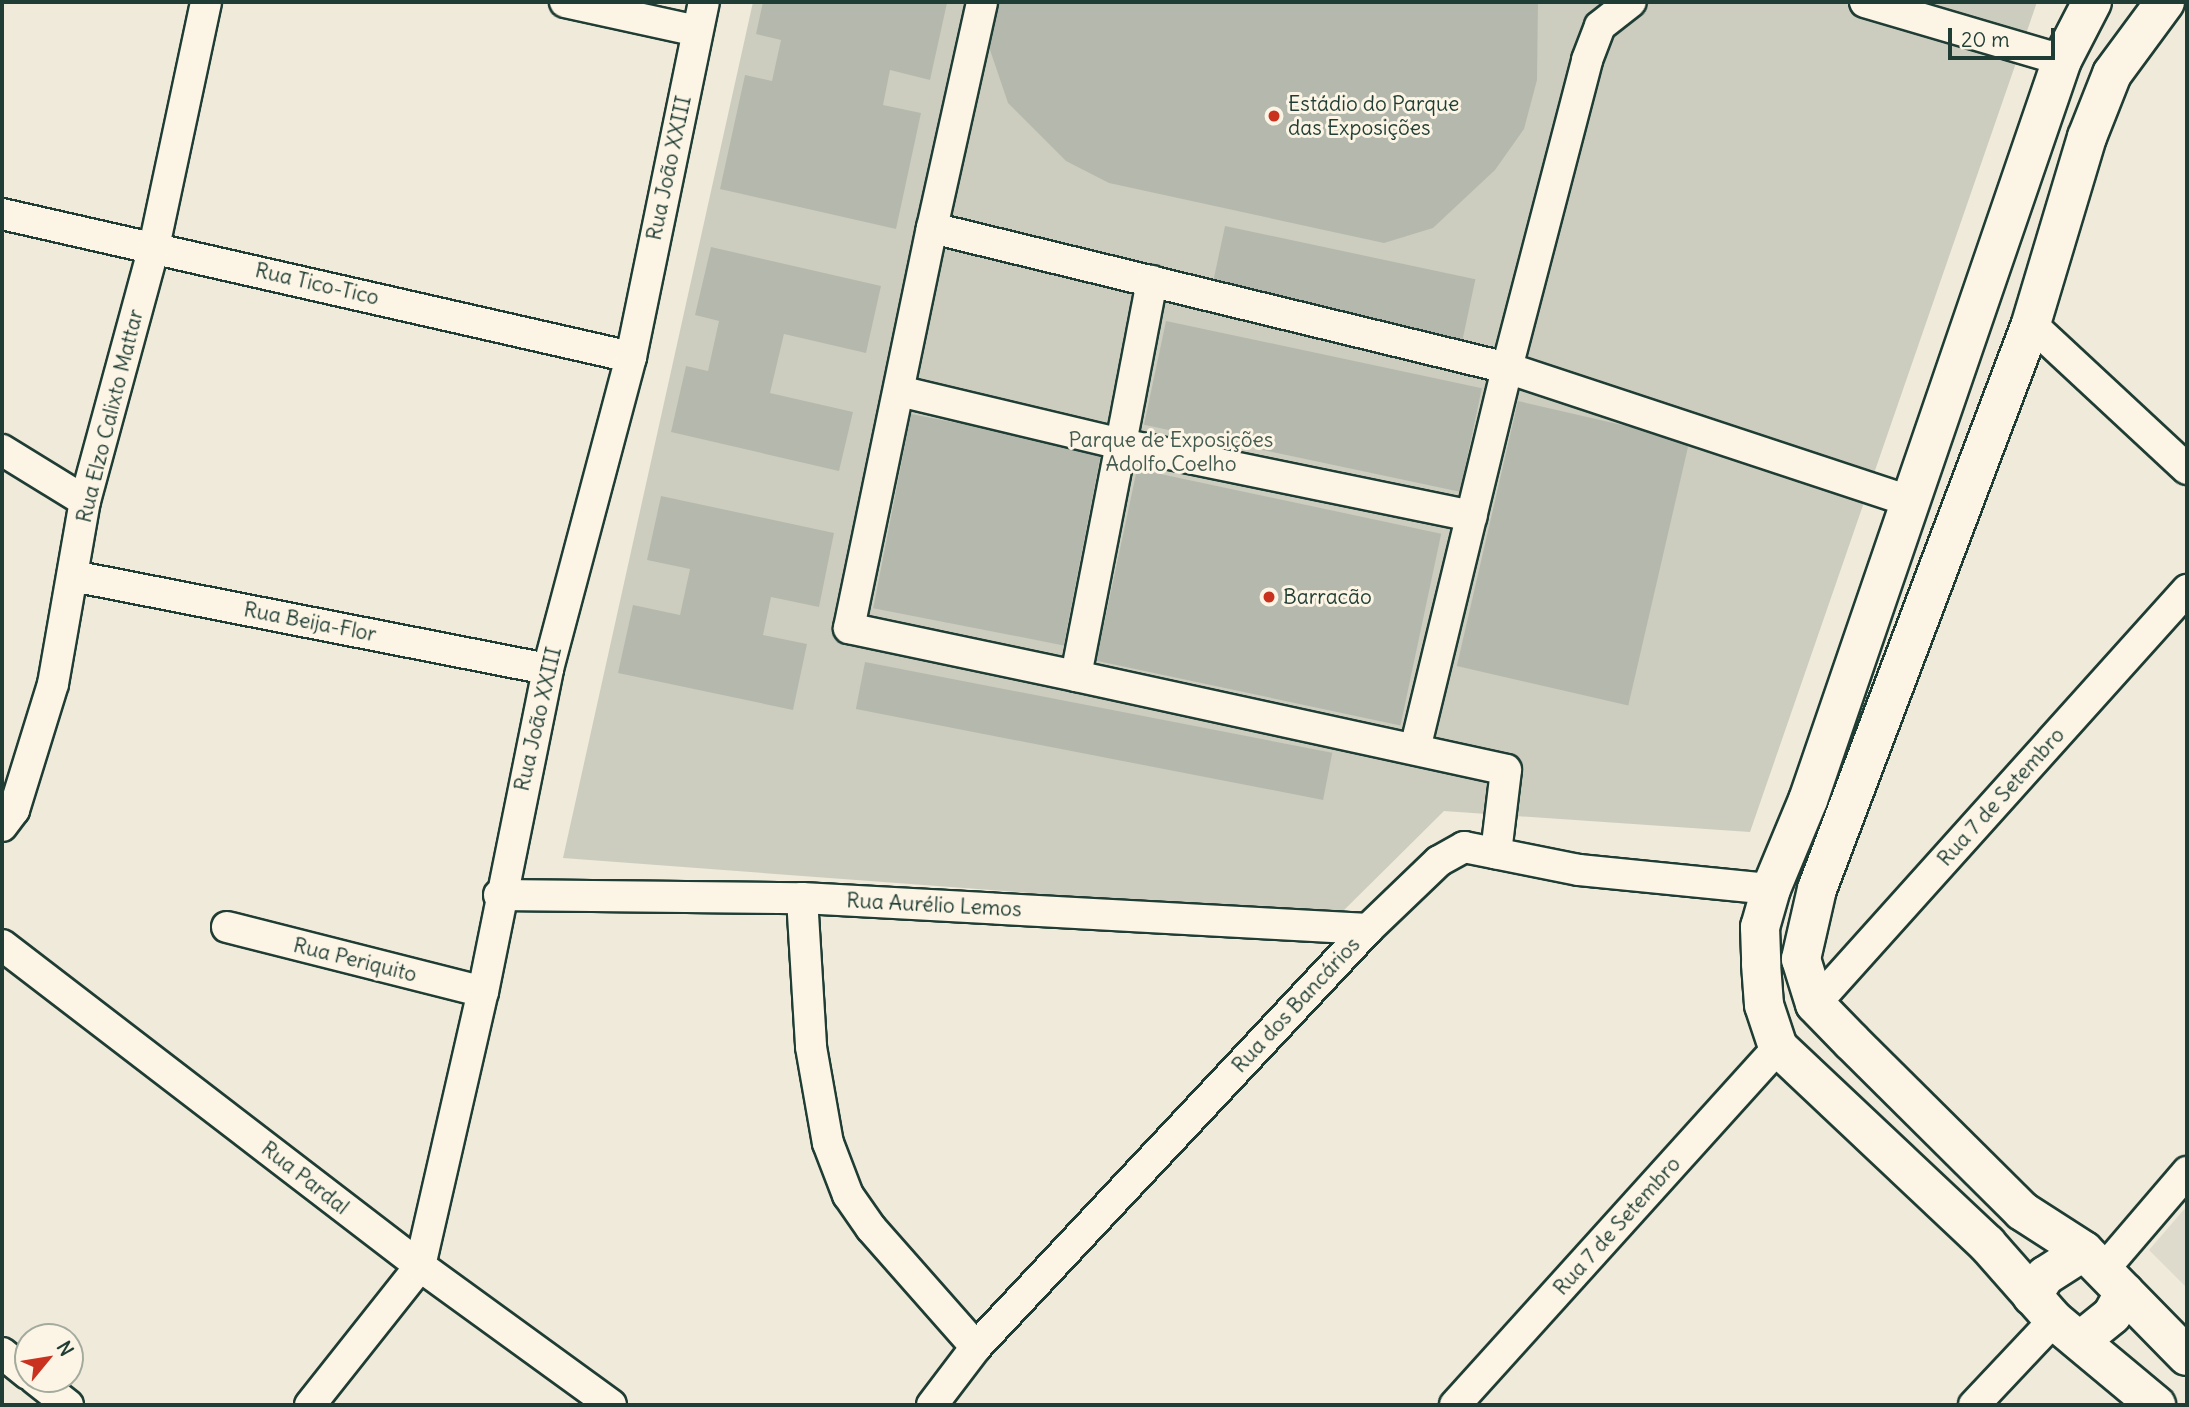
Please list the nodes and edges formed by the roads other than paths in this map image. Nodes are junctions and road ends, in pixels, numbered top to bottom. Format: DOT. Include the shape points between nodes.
graph roads {
  1 [pos="206,2"];
  2 [pos="565,2"];
  3 [pos="704,2"];
  4 [pos="982,2"];
  5 [pos="1631,2"];
  6 [pos="1865,2"];
  7 [pos="2092,3"];
  8 [pos="2158,13"];
  9 [pos="1597,14"];
  10 [pos="697,31"];
  11 [pos="2062,60"];
  12 [pos="2,214"];
  13 [pos="932,228"];
  14 [pos="154,247"];
  15 [pos="1152,281"];
  16 [pos="2031,324"];
  17 [pos="631,357"];
  18 [pos="1507,368"];
  19 [pos="899,391"];
  20 [pos="1121,444"];
  21 [pos="2,450"];
  22 [pos="2187,469"];
  23 [pos="85,501"];
  24 [pos="1909,501"];
  25 [pos="1472,516"];
  26 [pos="73,576"];
  27 [pos="2187,590"];
  28 [pos="548,669"];
  29 [pos="1076,676"];
  30 [pos="1415,749"];
  31 [pos="2,826"];
  32 [pos="1496,853"];
  33 [pos="1770,889"];
  34 [pos="499,895"];
  35 [pos="802,898"];
  36 [pos="227,927"];
  37 [pos="1368,929"];
  38 [pos="2,945"];
  39 [pos="483,992"];
  40 [pos="1815,1004"];
  41 [pos="1778,1047"];
  42 [pos="2187,1172"];
  43 [pos="420,1266"];
  44 [pos="2104,1271"];
  45 [pos="2056,1319"];
  46 [pos="976,1347"];
  47 [pos="2187,1356"];
  48 [pos="53,1393"];
  49 [pos="68,1405"];
  50 [pos="310,1405"];
  51 [pos="611,1405"];
  52 [pos="932,1405"];
  53 [pos="1455,1405"];
  54 [pos="1974,1405"];
  55 [pos="2156,1405"];
  1 -- 14 [label="street, Rua Elzo Calixto Mattar"];
  2 -- 10 [label="street"];
  3 -- 10 [label="street, Rua João XXIII"];
  4 -- 13 [label="street"];
  5 -- 9 [label="street"];
  6 -- 11 [label="street"];
  7 -- 8 [label="main road" via="2111,19"];
  7 -- 11 [label="main road"];
  8 -- 16 [label="main road" via="2112,74 2087,137"];
  9 -- 18 [label="street"];
  10 -- 17 [label="street, Rua João XXIII"];
  11 -- 24 [label="main road"];
  12 -- 14 [label="street, Rua Tico-Tico"];
  13 -- 15 [label="street"];
  13 -- 19 [label="street"];
  14 -- 17 [label="street, Rua Tico-Tico"];
  14 -- 23 [label="street, Rua Elzo Calixto Mattar"];
  15 -- 18 [label="street"];
  15 -- 20 [label="street"];
  16 -- 22 [label="street"];
  16 -- 40 [label="main road" via="1817,889 1801,959"];
  17 -- 28 [label="street, Rua João XXIII"];
  18 -- 24 [label="street"];
  18 -- 25 [label="street"];
  19 -- 20 [label="street"];
  19 -- 29 [label="street" via="849,628"];
  20 -- 25 [label="street"];
  20 -- 29 [label="street"];
  21 -- 23 [label="street"];
  23 -- 26 [label="street, Rua Elzo Calixto Mattar"];
  24 -- 33 [label="main road" via="1808,800"];
  25 -- 30 [label="street"];
  26 -- 28 [label="street, Rua Beija-Flor"];
  26 -- 31 [label="street, Rua Elzo Calixto Mattar" via="53,684 14,810"];
  27 -- 40 [label="street, Rua 7 de Setembro"];
  28 -- 34 [label="street, Rua João XXIII"];
  29 -- 30 [label="street"];
  30 -- 32 [label="street" via="1506,770"];
  32 -- 33 [label="street, Rua dos Bancários" via="1579,870"];
  32 -- 37 [label="street, Rua dos Bancários" via="1464,847 1439,861"];
  33 -- 41 [label="main road" via="1760,927 1761,964 1764,1005"];
  34 -- 35 [label="street, Rua Aurélio Lemos"];
  34 -- 39 [label="street, Rua João XXIII"];
  35 -- 37 [label="street, Rua Aurélio Lemos"];
  35 -- 46 [label="street" via="811,1047 828,1143 849,1195 871,1227"];
  36 -- 39 [label="street, Rua Periquito"];
  37 -- 46 [label="street, Rua dos Bancários"];
  38 -- 43 [label="street, Rua Pardal"];
  39 -- 43 [label="street, Rua João XXIII"];
  40 -- 44 [label="main road" via="2022,1211"];
  41 -- 45 [label="main road" via="1987,1244"];
  41 -- 53 [label="street, Rua 7 de Setembro"];
  42 -- 44 [label="street"];
  43 -- 50 [label="street, Rua João XXIII"];
  43 -- 51 [label="street, Rua Pardal"];
  44 -- 45 [label="main road" via="2112,1315"];
  44 -- 45 [label="main road" via="2045,1276"];
  44 -- 47 [label="main road"];
  45 -- 54 [label="street"];
  45 -- 55 [label="main road"];
  46 -- 52 [label="street, Rua dos Bancários"];
  48 -- 49 [label="street"];
}
